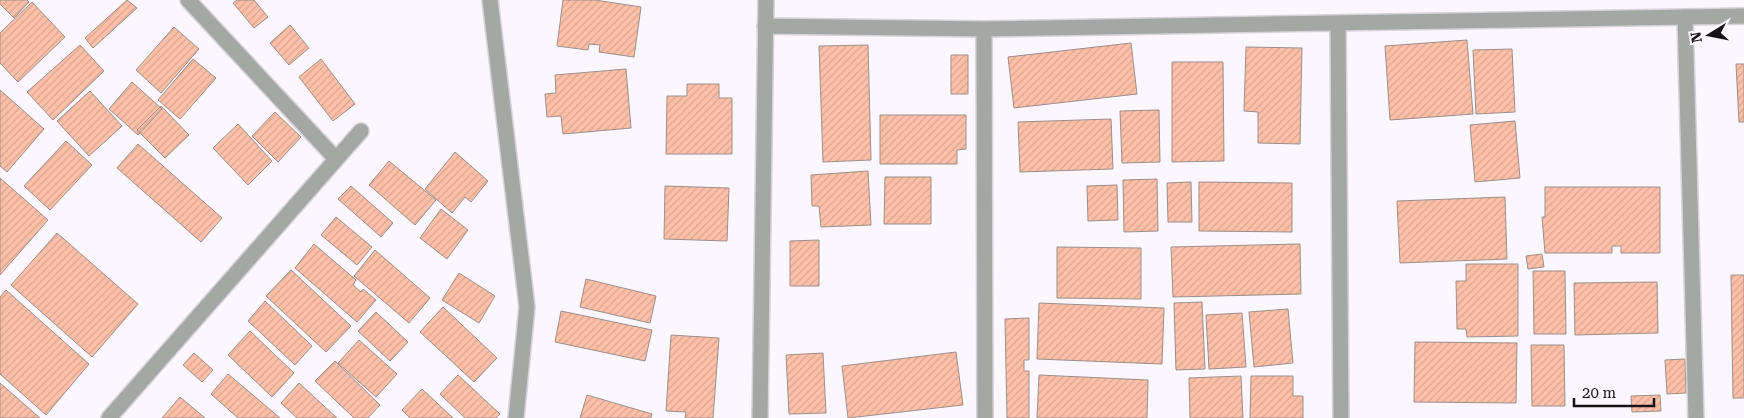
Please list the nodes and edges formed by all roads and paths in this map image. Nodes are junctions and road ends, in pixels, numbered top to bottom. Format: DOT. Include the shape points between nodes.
graph roads {
  1 [pos="188,0"];
  2 [pos="490,0"];
  3 [pos="766,0"];
  4 [pos="1744,16"];
  5 [pos="1685,17"];
  6 [pos="1338,24"];
  7 [pos="765,26"];
  8 [pos="984,29"];
  9 [pos="360,131"];
  10 [pos="336,159"];
  11 [pos="109,418"];
  12 [pos="516,418"];
  13 [pos="760,418"];
  14 [pos="985,418"];
  15 [pos="1341,418"];
  16 [pos="1696,418"];
  1 -- 10 [label="street"];
  2 -- 12 [label="street" via="527,307"];
  3 -- 7 [label="street"];
  4 -- 5 [label="street"];
  5 -- 6 [label="street"];
  5 -- 16 [label="street"];
  6 -- 8 [label="street"];
  6 -- 15 [label="street"];
  7 -- 8 [label="street"];
  7 -- 13 [label="street"];
  8 -- 14 [label="street"];
  9 -- 10 [label="street"];
  10 -- 11 [label="street"];
}
